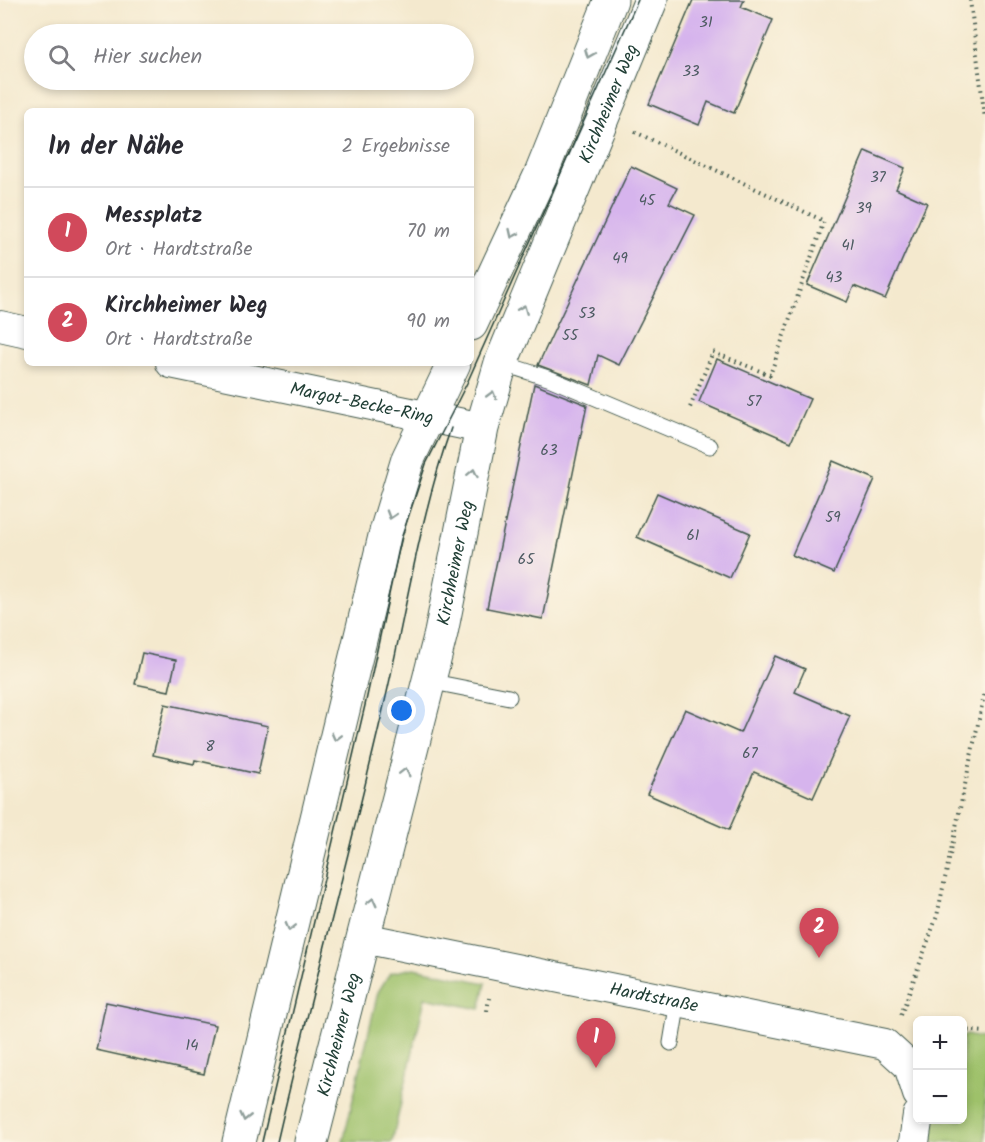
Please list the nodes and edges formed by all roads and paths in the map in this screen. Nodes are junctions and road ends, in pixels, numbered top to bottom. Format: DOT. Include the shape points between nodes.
graph roads {
  1 [pos="611,0"];
  2 [pos="651,0"];
  3 [pos="970,0"];
  4 [pos="602,116"];
  5 [pos="985,120"];
  6 [pos="474,318"];
  7 [pos="0,326"];
  8 [pos="24,331"];
  9 [pos="501,363"];
  10 [pos="186,366"];
  11 [pos="453,366"];
  12 [pos="429,416"];
  13 [pos="482,428"];
  14 [pos="679,433"];
  15 [pos="710,446"];
  16 [pos="428,681"];
  17 [pos="985,691"];
  18 [pos="509,697"];
  19 [pos="363,938"];
  20 [pos="678,1001"];
  21 [pos="967,1030"];
  22 [pos="985,1032"];
  23 [pos="671,1043"];
  24 [pos="885,1044"];
  25 [pos="913,1078"];
  26 [pos="917,1124"];
  27 [pos="240,1142"];
  28 [pos="311,1142"];
  29 [pos="914,1142"];
  1 -- 6 [label="street, Kirchheimer Weg, one-way" via="541,174"];
  2 -- 4 [label="street, Kirchheimer Weg"];
  3 -- 5 [label="path"];
  9 -- 4 [label="street, Kirchheimer Weg, one-way"];
  4 -- 14 [label="path" via="824,221 770,375 713,352"];
  7 -- 8 [label="street"];
  13 -- 9 [label="street, Kirchheimer Weg, one-way"];
  9 -- 14 [label="lane" via="551,379"];
  10 -- 12 [label="street, Margot-Becke-Ring"];
  11 -- 12 [label="street"];
  12 -- 13 [label="street, Margot-Becke-Ring"];
  12 -- 27 [label="street, one-way" via="408,459 386,532"];
  16 -- 13 [label="street, Kirchheimer Weg, one-way"];
  14 -- 15 [label="lane"];
  16 -- 18 [label="lane"];
  19 -- 16 [label="street, Kirchheimer Weg, one-way"];
  17 -- 24 [label="path" via="937,916 905,1008"];
  19 -- 20 [label="street, Hardtstraße"];
  19 -- 28 [label="street, Kirchheimer Weg"];
  20 -- 23 [label="lane"];
  20 -- 24 [label="street, Hardtstraße"];
  21 -- 22 [label="path"];
  24 -- 25 [label="street" via="909,1066"];
  26 -- 29 [label="street"];
}
